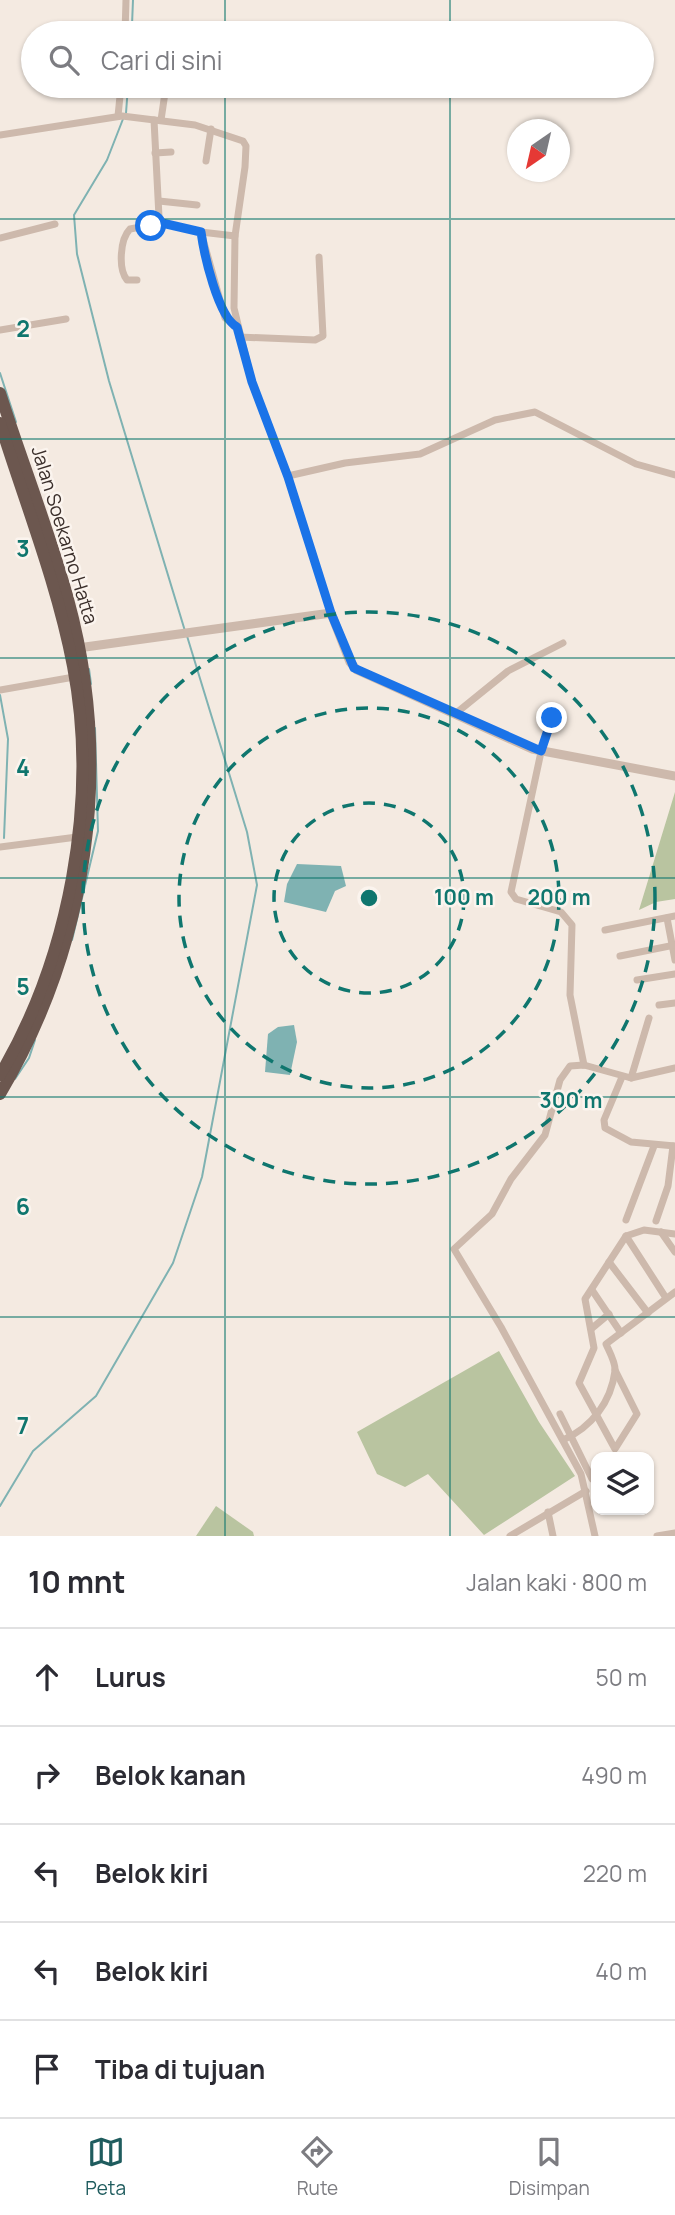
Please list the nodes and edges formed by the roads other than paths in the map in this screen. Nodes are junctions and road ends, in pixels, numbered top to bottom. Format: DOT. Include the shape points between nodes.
graph roads {
  1 [pos="126,0"];
  2 [pos="126,21"];
  3 [pos="121,98"];
  4 [pos="163,98"];
  5 [pos="120,116"];
  6 [pos="157,120"];
  7 [pos="211,129"];
  8 [pos="0,135"];
  9 [pos="171,152"];
  10 [pos="155,153"];
  11 [pos="206,162"];
  12 [pos="159,201"];
  13 [pos="197,205"];
  14 [pos="162,223"];
  15 [pos="55,224"];
  16 [pos="201,232"];
  17 [pos="235,236"];
  18 [pos="0,237"];
  19 [pos="319,257"];
  20 [pos="137,280"];
  21 [pos="66,319"];
  22 [pos="237,327"];
  23 [pos="4,329"];
  24 [pos="239,337"];
  25 [pos="0,393"];
  26 [pos="0,423"];
  27 [pos="673,474"];
  28 [pos="288,477"];
  29 [pos="331,613"];
  30 [pos="563,643"];
  31 [pos="83,648"];
  32 [pos="74,677"];
  33 [pos="0,690"];
  34 [pos="555,710"];
  35 [pos="455,713"];
  36 [pos="541,751"];
  37 [pos="675,776"];
  38 [pos="77,837"];
  39 [pos="0,847"];
  40 [pos="671,917"];
  41 [pos="605,930"];
  42 [pos="674,945"];
  43 [pos="620,956"];
  44 [pos="675,960"];
  45 [pos="675,974"];
  46 [pos="637,980"];
  47 [pos="675,1003"];
  48 [pos="659,1005"];
  49 [pos="649,1018"];
  50 [pos="675,1062"];
  51 [pos="584,1065"];
  52 [pos="675,1069"];
  53 [pos="0,1076"];
  54 [pos="622,1077"];
  55 [pos="631,1079"];
  56 [pos="0,1094"];
  57 [pos="654,1146"];
  58 [pos="674,1146"];
  59 [pos="626,1220"];
  60 [pos="656,1221"];
  61 [pos="661,1232"];
  62 [pos="675,1234"];
  63 [pos="626,1236"];
  64 [pos="675,1252"];
  65 [pos="609,1262"];
  66 [pos="592,1290"];
  67 [pos="675,1292"];
  68 [pos="666,1298"];
  69 [pos="648,1313"];
  70 [pos="609,1314"];
  71 [pos="591,1329"];
  72 [pos="621,1333"];
  73 [pos="606,1344"];
  74 [pos="594,1348"];
  75 [pos="615,1370"];
  76 [pos="619,1381"];
  77 [pos="608,1396"];
  78 [pos="560,1414"];
  79 [pos="597,1419"];
  80 [pos="567,1438"];
  81 [pos="591,1477"];
  82 [pos="586,1490"];
  83 [pos="548,1512"];
  84 [pos="523,1532"];
  85 [pos="675,1533"];
  86 [pos="510,1536"];
  87 [pos="553,1536"];
  88 [pos="595,1536"];
  89 [pos="657,1536"];
  1 -- 2 [label="street"];
  3 -- 5 [label="street"];
  4 -- 6 [label="street"];
  5 -- 6 [label="street"];
  5 -- 8 [label="street"];
  6 -- 7 [label="street"];
  6 -- 10 [label="street"];
  7 -- 11 [label="street"];
  7 -- 17 [label="street" via="235,136 246,146"];
  9 -- 10 [label="street"];
  10 -- 12 [label="street"];
  12 -- 13 [label="street"];
  12 -- 14 [label="street"];
  14 -- 16 [label="street"];
  14 -- 20 [label="street" via="130,229 125,235 123,276"];
  15 -- 18 [label="street"];
  16 -- 17 [label="street"];
  16 -- 22 [label="street" via="222,311"];
  17 -- 22 [label="street"];
  19 -- 24 [label="street" via="323,337"];
  21 -- 23 [label="street"];
  22 -- 24 [label="street"];
  24 -- 28 [label="street"];
  25 -- 31 [label="highway, Jalan Soekarno Hatta"];
  26 -- 32 [label="highway, Jalan Soekarno Hatta" via="58,605"];
  27 -- 28 [label="street" via="636,464 536,412 495,420 420,454 348,462"];
  28 -- 29 [label="street"];
  29 -- 31 [label="street"];
  29 -- 35 [label="street" via="354,668"];
  30 -- 35 [label="street" via="508,671"];
  31 -- 56 [label="highway, Jalan Soekarno Hatta" via="92,753 89,831 80,889 66,943 30,1041"];
  32 -- 33 [label="street"];
  32 -- 38 [label="highway, Jalan Soekarno Hatta" via="80,744"];
  34 -- 36 [label="street"];
  35 -- 36 [label="street"];
  36 -- 37 [label="street"];
  36 -- 51 [label="street" via="511,895 561,912 572,925 570,995"];
  38 -- 39 [label="street"];
  38 -- 53 [label="highway, Jalan Soekarno Hatta" via="63,915 39,994"];
  40 -- 41 [label="street"];
  40 -- 42 [label="street"];
  42 -- 43 [label="street"];
  42 -- 44 [label="street"];
  45 -- 46 [label="street"];
  47 -- 48 [label="street"];
  49 -- 55 [label="street"];
  50 -- 52 [label="street"];
  51 -- 54 [label="street"];
  51 -- 80 [label="street" via="565,1071 545,1135 511,1179 492,1214 454,1249"];
  52 -- 55 [label="street"];
  54 -- 55 [label="street"];
  54 -- 57 [label="street" via="605,1128 631,1142"];
  57 -- 58 [label="street"];
  57 -- 59 [label="street"];
  58 -- 60 [label="street" via="668,1186"];
  61 -- 62 [label="street"];
  61 -- 63 [label="street" via="644,1230"];
  61 -- 64 [label="street"];
  63 -- 65 [label="street"];
  63 -- 68 [label="street"];
  65 -- 66 [label="street"];
  65 -- 69 [label="street"];
  66 -- 70 [label="street"];
  66 -- 71 [label="street" via="585,1298"];
  67 -- 68 [label="street"];
  68 -- 69 [label="street"];
  69 -- 72 [label="street"];
  70 -- 71 [label="street"];
  70 -- 72 [label="street"];
  71 -- 74 [label="street"];
  72 -- 73 [label="street"];
  73 -- 74 [label="street"];
  73 -- 75 [label="street"];
  74 -- 79 [label="street" via="579,1383"];
  75 -- 76 [label="street"];
  75 -- 77 [label="street"];
  76 -- 77 [label="street"];
  76 -- 79 [label="street" via="637,1414 615,1449"];
  77 -- 79 [label="street"];
  78 -- 80 [label="street"];
  79 -- 80 [label="street"];
  80 -- 81 [label="street"];
  80 -- 82 [label="street"];
  82 -- 83 [label="street"];
  82 -- 88 [label="street"];
  83 -- 84 [label="street"];
  83 -- 87 [label="street"];
  84 -- 86 [label="street"];
  85 -- 89 [label="street"];
}
